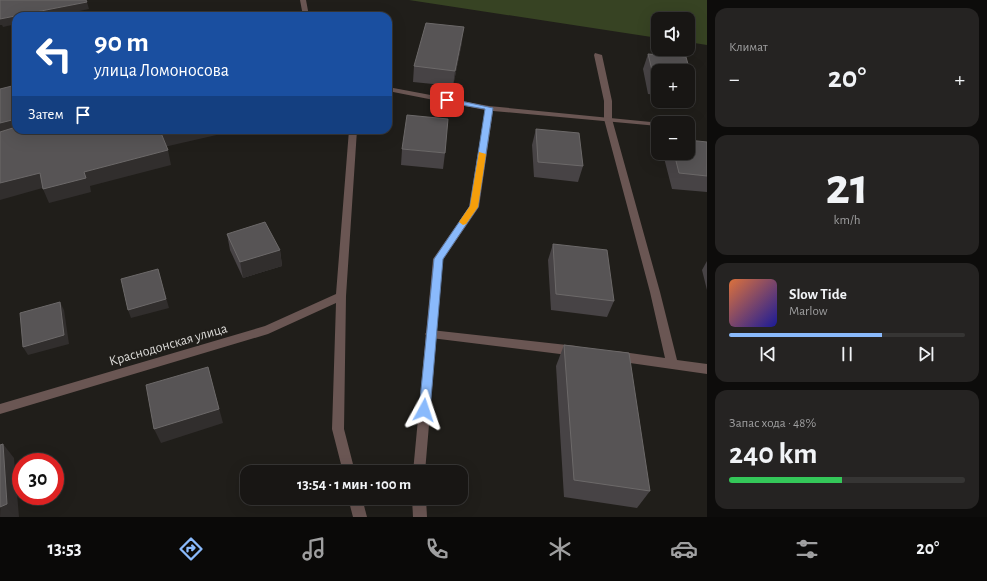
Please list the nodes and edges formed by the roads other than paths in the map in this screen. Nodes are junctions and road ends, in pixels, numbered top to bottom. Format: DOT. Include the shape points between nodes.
graph roads {
  1 [pos="303,0"];
  2 [pos="305,12"];
  3 [pos="598,55"];
  4 [pos="392,90"];
  5 [pos="489,108"];
  6 [pos="608,119"];
  7 [pos="651,123"];
  8 [pos="353,134"];
  9 [pos="341,296"];
  10 [pos="431,334"];
  11 [pos="590,353"];
  12 [pos="605,355"];
  13 [pos="672,363"];
  14 [pos="707,369"];
  15 [pos="0,409"];
  16 [pos="347,465"];
  17 [pos="420,465"];
  18 [pos="357,505"];
  19 [pos="419,505"];
  20 [pos="360,517"];
  21 [pos="420,517"];
  1 -- 2 [label="street"];
  3 -- 6 [label="street" via="608,101"];
  4 -- 5 [label="street"];
  5 -- 6 [label="street"];
  5 -- 10 [label="street" via="474,207 438,259"];
  6 -- 7 [label="street"];
  6 -- 13 [label="street"];
  8 -- 9 [label="street"];
  9 -- 15 [label="street, Краснодонская улица" via="268,330"];
  9 -- 16 [label="street" via="338,429"];
  10 -- 11 [label="street"];
  10 -- 17 [label="street"];
  12 -- 13 [label="street"];
  13 -- 14 [label="street"];
  18 -- 20 [label="street"];
  19 -- 21 [label="street"];
}
